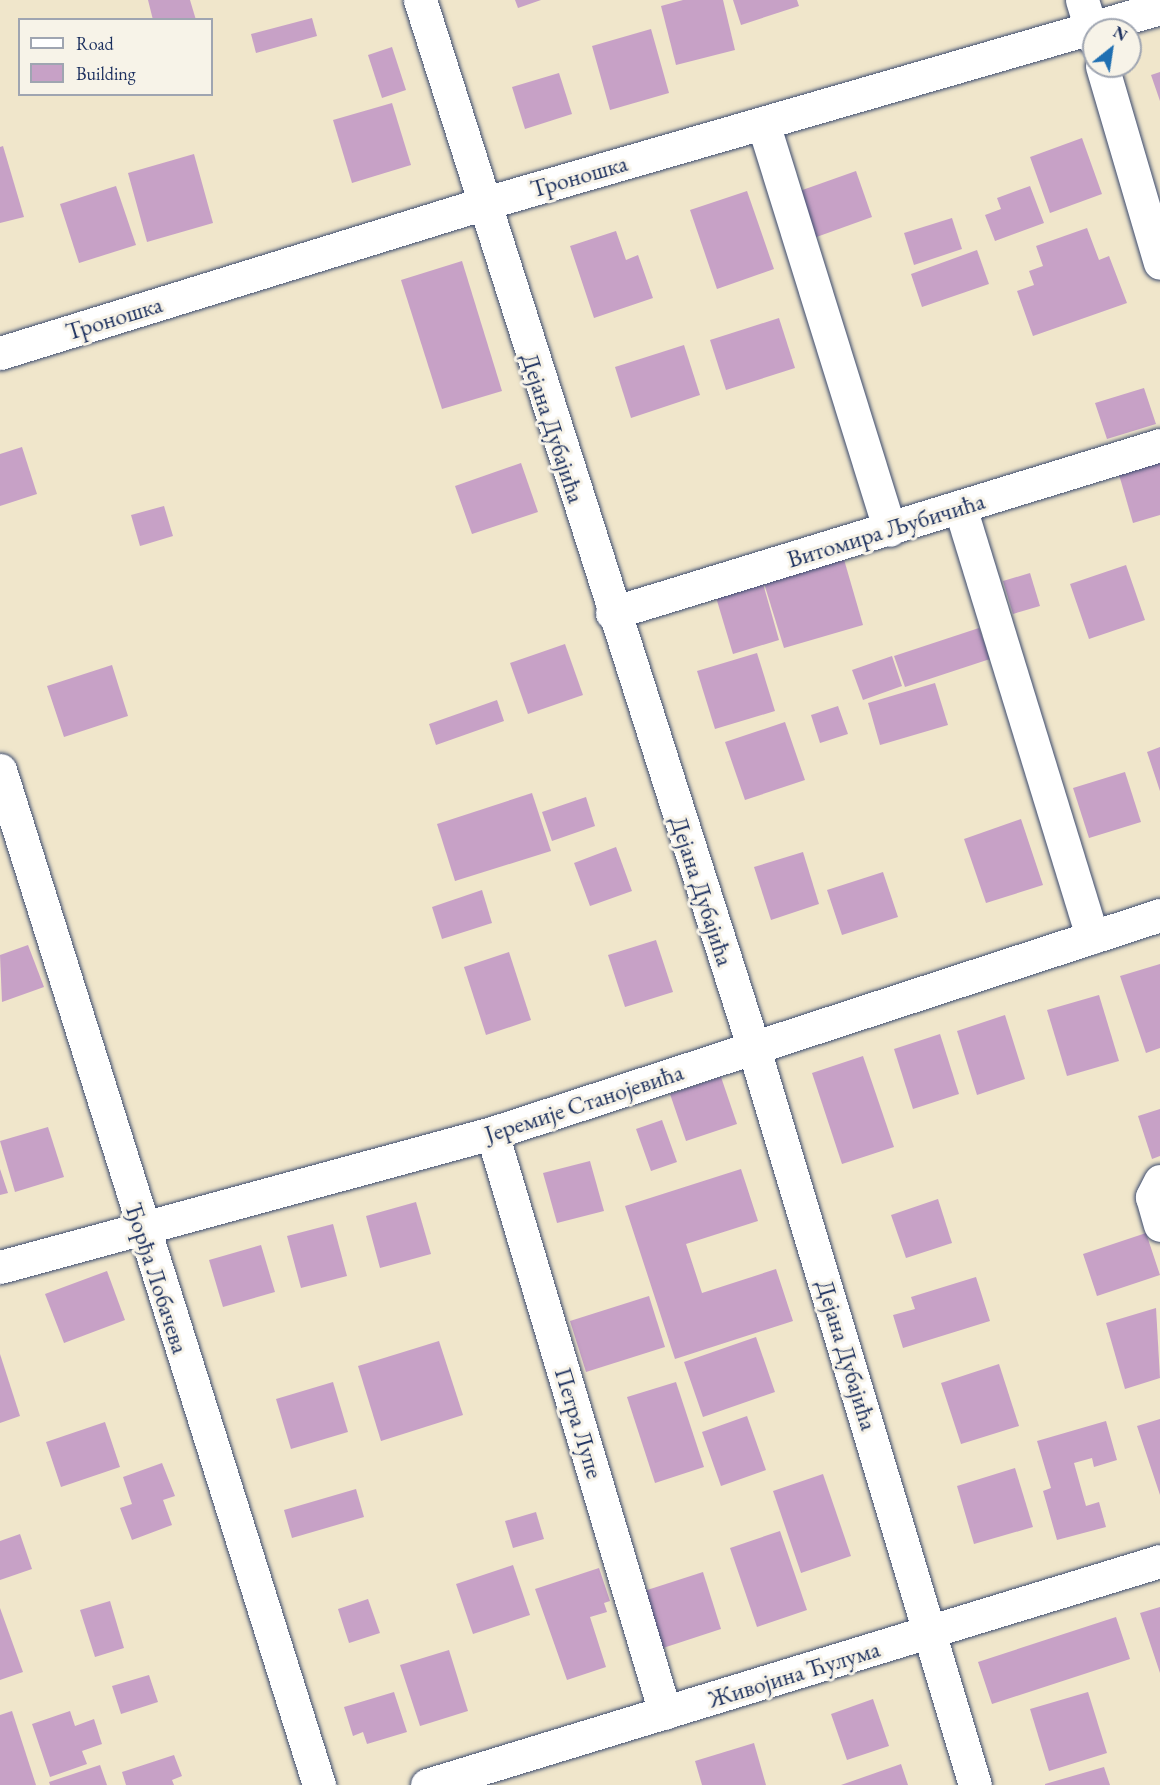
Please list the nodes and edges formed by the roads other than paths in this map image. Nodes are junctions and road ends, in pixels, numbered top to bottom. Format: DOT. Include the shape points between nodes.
graph roads {
  1 [pos="420,0"];
  2 [pos="1160,8"];
  3 [pos="1113,18"];
  4 [pos="1082,25"];
  5 [pos="1106,78"];
  6 [pos="763,123"];
  7 [pos="482,204"];
  8 [pos="1160,263"];
  9 [pos="0,353"];
  10 [pos="1160,445"];
  11 [pos="960,507"];
  12 [pos="890,530"];
  13 [pos="612,613"];
  14 [pos="0,770"];
  15 [pos="1160,915"];
  16 [pos="1092,937"];
  17 [pos="754,1049"];
  18 [pos="492,1133"];
  19 [pos="1160,1181"];
  20 [pos="1160,1225"];
  21 [pos="140,1226"];
  22 [pos="0,1267"];
  23 [pos="1160,1561"];
  24 [pos="930,1632"];
  25 [pos="665,1713"];
  26 [pos="319,1785"];
  27 [pos="427,1785"];
  28 [pos="975,1785"];
  1 -- 7 [label="street, Дејана Дубајића"];
  2 -- 3 [label="street, Троношка"];
  4 -- 6 [label="street, Троношка"];
  5 -- 8 [label="street"];
  6 -- 7 [label="street, Троношка"];
  6 -- 12 [label="street"];
  7 -- 9 [label="street, Троношка"];
  7 -- 13 [label="street, Дејана Дубајића"];
  10 -- 11 [label="street, Витомира Љубичића"];
  11 -- 12 [label="street, Витомира Љубичића"];
  11 -- 16 [label="street"];
  12 -- 13 [label="street, Витомира Љубичића"];
  13 -- 17 [label="street, Дејана Дубајића"];
  14 -- 21 [label="street, Ђорђа Лобачева"];
  15 -- 16 [label="street, Јеремије Станојевића"];
  16 -- 17 [label="street, Јеремије Станојевића"];
  17 -- 18 [label="street, Јеремије Станојевића"];
  17 -- 24 [label="street, Дејана Дубајића"];
  18 -- 21 [label="street, Јеремије Станојевића"];
  18 -- 25 [label="street, Петра Лупе"];
  19 -- 20 [label="street" via="1152,1197"];
  21 -- 22 [label="street, Јеремије Станојевића"];
  21 -- 26 [label="street, Ђорђа Лобачева"];
  23 -- 24 [label="street, Живојина Ћулума"];
  24 -- 25 [label="street, Живојина Ћулума"];
  24 -- 28 [label="street, Дејана Дубајића"];
  25 -- 27 [label="street, Живојина Ћулума"];
}
